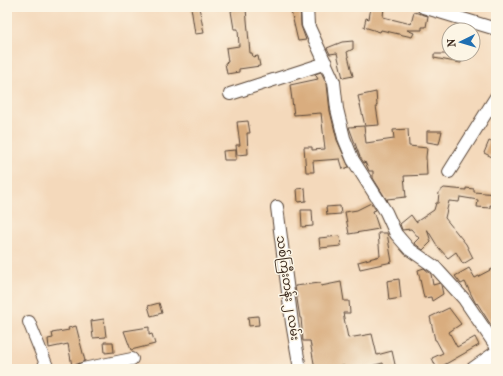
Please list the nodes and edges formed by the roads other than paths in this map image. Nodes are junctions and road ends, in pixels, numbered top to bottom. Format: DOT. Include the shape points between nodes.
graph roads {
  1 [pos="307,7"];
  2 [pos="424,7"];
  3 [pos="496,29"];
  4 [pos="326,63"];
  5 [pos="230,94"];
  6 [pos="496,97"];
  7 [pos="449,172"];
  8 [pos="277,207"];
  9 [pos="29,322"];
  10 [pos="496,346"];
  11 [pos="496,352"];
  12 [pos="132,359"];
  13 [pos="48,369"];
  14 [pos="83,369"];
  15 [pos="300,369"];
  16 [pos="472,369"];
  1 -- 4 [label="street" via="308,25"];
  2 -- 3 [label="street"];
  4 -- 5 [label="street"];
  4 -- 10 [label="street" via="334,82 344,138 396,234 409,249 435,267 464,299"];
  6 -- 7 [label="street"];
  8 -- 15 [label="street, သစ်ကြီးတန်း ၂ လမ်း"];
  9 -- 13 [label="street"];
  11 -- 16 [label="street"];
  12 -- 14 [label="street"];
}
